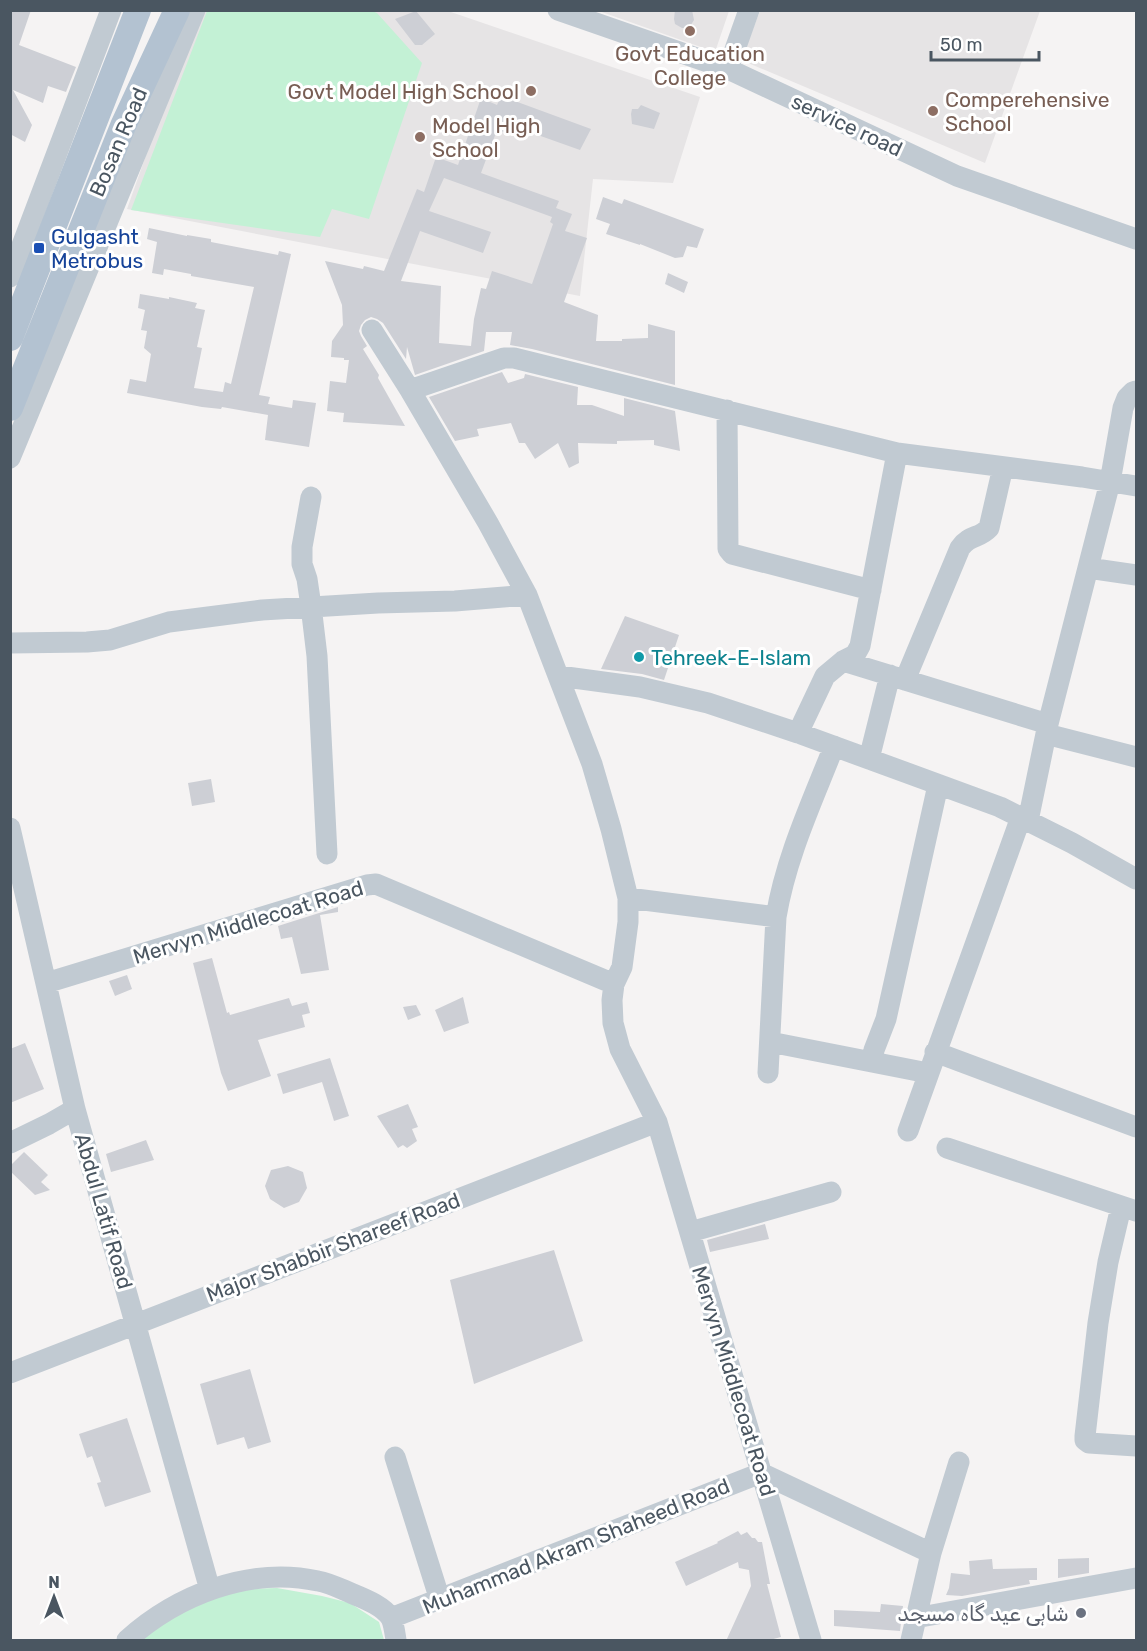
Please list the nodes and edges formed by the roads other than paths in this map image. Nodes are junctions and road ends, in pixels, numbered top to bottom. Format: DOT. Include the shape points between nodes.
graph roads {
  1 [pos="111,10"];
  2 [pos="138,10"];
  3 [pos="177,10"];
  4 [pos="195,10"];
  5 [pos="558,10"];
  6 [pos="748,10"];
  7 [pos="728,69"];
  8 [pos="1137,239"];
  9 [pos="10,277"];
  10 [pos="372,330"];
  11 [pos="10,338"];
  12 [pos="410,390"];
  13 [pos="1137,391"];
  14 [pos="10,408"];
  15 [pos="727,410"];
  16 [pos="897,453"];
  17 [pos="10,458"];
  18 [pos="1003,467"];
  19 [pos="1110,482"];
  20 [pos="1137,486"];
  21 [pos="311,496"];
  22 [pos="1088,568"];
  23 [pos="1137,575"];
  24 [pos="871,590"];
  25 [pos="527,595"];
  26 [pos="311,606"];
  27 [pos="10,643"];
  28 [pos="843,661"];
  29 [pos="559,676"];
  30 [pos="898,678"];
  31 [pos="1047,729"];
  32 [pos="798,733"];
  33 [pos="834,746"];
  34 [pos="1137,757"];
  35 [pos="869,759"];
  36 [pos="938,785"];
  37 [pos="1024,819"];
  38 [pos="10,828"];
  39 [pos="327,854"];
  40 [pos="1137,879"];
  41 [pos="628,898"];
  42 [pos="776,916"];
  43 [pos="46,983"];
  44 [pos="614,984"];
  45 [pos="770,1042"];
  46 [pos="935,1052"];
  47 [pos="873,1062"];
  48 [pos="768,1073"];
  49 [pos="928,1073"];
  50 [pos="75,1108"];
  51 [pos="657,1122"];
  52 [pos="1137,1127"];
  53 [pos="908,1131"];
  54 [pos="10,1143"];
  55 [pos="947,1148"];
  56 [pos="831,1192"];
  57 [pos="1129,1209"];
  58 [pos="690,1232"];
  59 [pos="135,1323"];
  60 [pos="10,1373"];
  61 [pos="1137,1446"];
  62 [pos="395,1457"];
  63 [pos="959,1462"];
  64 [pos="761,1473"];
  65 [pos="931,1553"];
  66 [pos="1137,1578"];
  67 [pos="210,1590"];
  68 [pos="440,1600"];
  69 [pos="391,1618"];
  70 [pos="915,1618"];
  71 [pos="127,1641"];
  72 [pos="396,1641"];
  73 [pos="811,1641"];
  74 [pos="911,1641"];
  1 -- 9 [label="street"];
  2 -- 11 [label="main road, Bosan Road"];
  3 -- 14 [label="main road, Bosan Road" via="123,126"];
  4 -- 17 [label="street"];
  5 -- 7 [label="street, service road"];
  6 -- 7 [label="street"];
  7 -- 8 [label="street, service road" via="957,176"];
  10 -- 12 [label="street, Mervyn Middlecoat Road"];
  12 -- 15 [label="street" via="514,358"];
  12 -- 25 [label="street, Mervyn Middlecoat Road"];
  13 -- 19 [label="street" via="1127,398 1123,408"];
  15 -- 16 [label="street"];
  15 -- 24 [label="street" via="728,549 732,554"];
  16 -- 18 [label="street"];
  16 -- 24 [label="street"];
  18 -- 19 [label="street"];
  18 -- 30 [label="street" via="989,528 965,541 959,550"];
  19 -- 20 [label="street"];
  19 -- 22 [label="street"];
  21 -- 26 [label="street" via="302,547"];
  22 -- 23 [label="street"];
  22 -- 31 [label="street"];
  24 -- 28 [label="street" via="860,646 855,655"];
  25 -- 26 [label="street"];
  25 -- 29 [label="street, Mervyn Middlecoat Road"];
  26 -- 27 [label="street" via="169,622 99,641"];
  26 -- 39 [label="street"];
  28 -- 30 [label="street"];
  28 -- 32 [label="street" via="825,676"];
  29 -- 32 [label="street" via="640,687 697,700"];
  29 -- 41 [label="street, Mervyn Middlecoat Road" via="592,764"];
  30 -- 31 [label="street"];
  30 -- 35 [label="street"];
  31 -- 34 [label="street"];
  31 -- 37 [label="street"];
  32 -- 33 [label="street"];
  33 -- 35 [label="street"];
  33 -- 42 [label="street" via="786,868"];
  35 -- 36 [label="street"];
  36 -- 37 [label="street"];
  36 -- 47 [label="street"];
  37 -- 40 [label="street"];
  37 -- 46 [label="street"];
  38 -- 43 [label="street, Abdul Latif Road"];
  41 -- 42 [label="street"];
  41 -- 44 [label="street, Mervyn Middlecoat Road" via="622,967"];
  42 -- 45 [label="street"];
  43 -- 44 [label="street, Mervyn Middlecoat Road" via="376,884"];
  43 -- 50 [label="street, Abdul Latif Road"];
  44 -- 51 [label="street, Mervyn Middlecoat Road" via="613,1023 620,1049"];
  45 -- 47 [label="street"];
  45 -- 48 [label="street"];
  46 -- 49 [label="street"];
  46 -- 52 [label="street"];
  47 -- 49 [label="street"];
  49 -- 53 [label="street"];
  50 -- 54 [label="street"];
  50 -- 59 [label="street, Abdul Latif Road"];
  51 -- 58 [label="street, Mervyn Middlecoat Road"];
  51 -- 59 [label="street, Major Shabbir Shareef Road"];
  55 -- 57 [label="street"];
  56 -- 58 [label="street"];
  57 -- 61 [label="street" via="1108,1262 1085,1440"];
  58 -- 64 [label="street, Mervyn Middlecoat Road"];
  59 -- 60 [label="street, Major Shabbir Shareef Road"];
  59 -- 67 [label="street, Abdul Latif Road"];
  62 -- 68 [label="street"];
  63 -- 65 [label="street"];
  64 -- 65 [label="street"];
  64 -- 68 [label="street, Muhammad Akram Shaheed Road"];
  64 -- 73 [label="street, Mervyn Middlecoat Road"];
  65 -- 70 [label="street"];
  66 -- 70 [label="street"];
  67 -- 69 [label="street" via="269,1577 297,1577 320,1581 375,1603"];
  67 -- 71 [label="street" via="142,1627"];
  68 -- 69 [label="street, Muhammad Akram Shaheed Road"];
  69 -- 72 [label="street"];
  70 -- 74 [label="street"];
}
